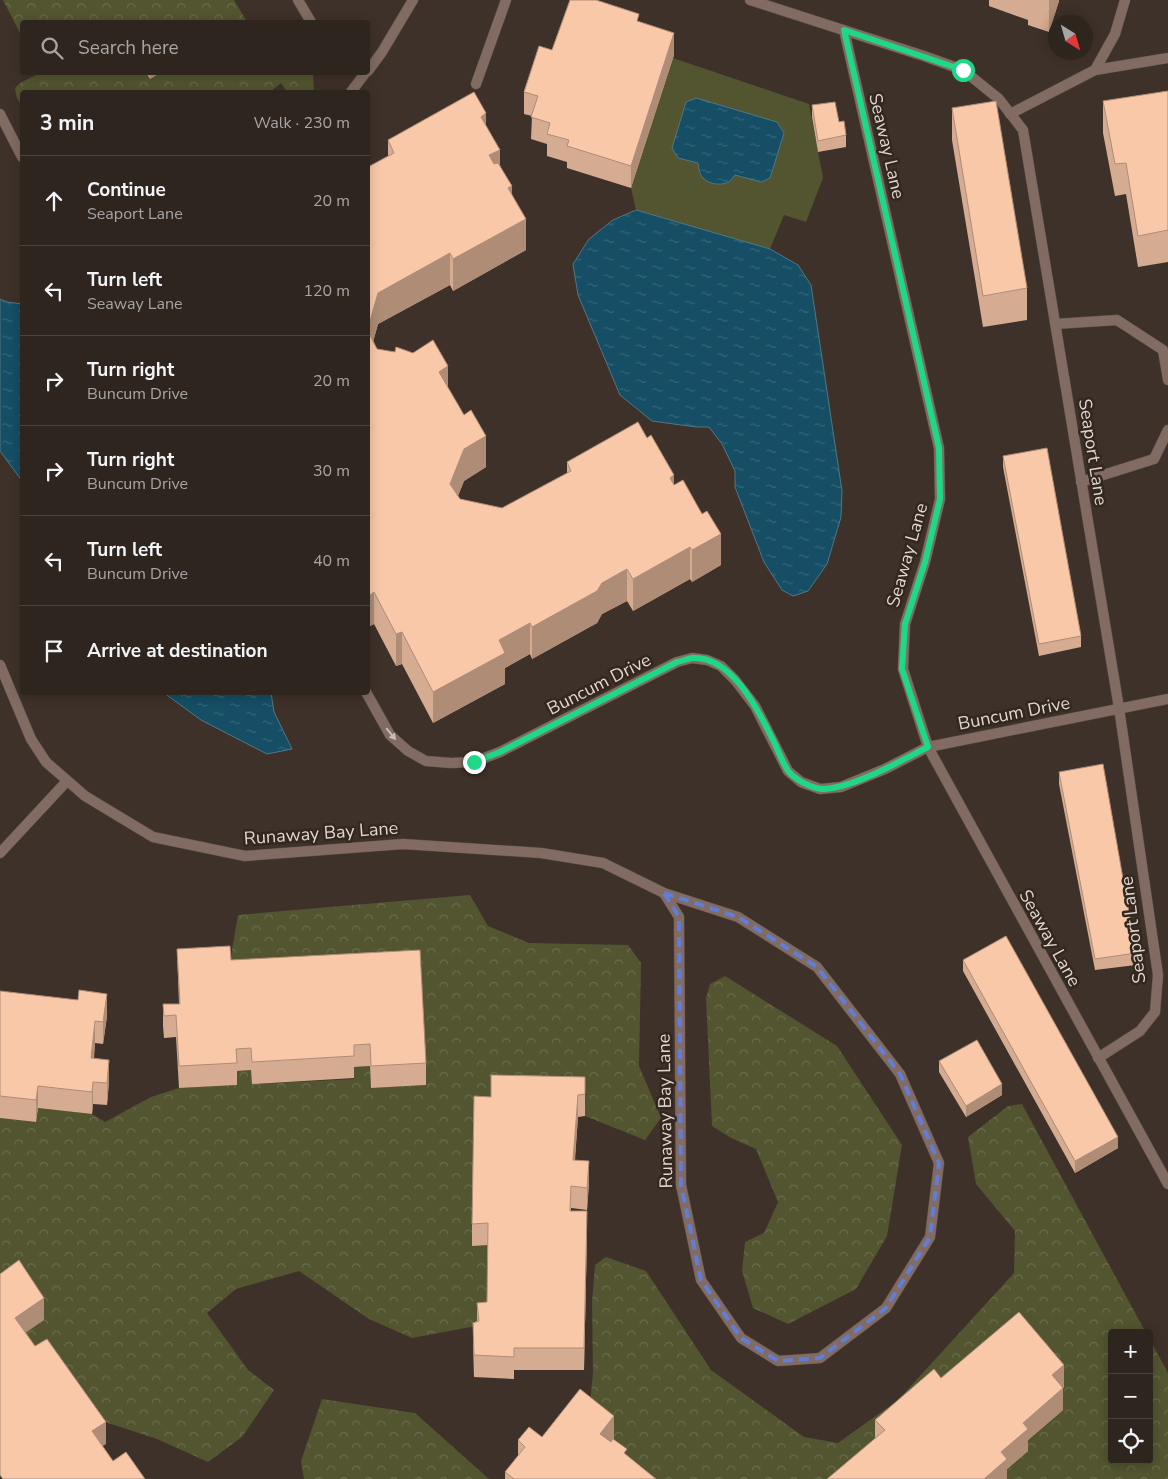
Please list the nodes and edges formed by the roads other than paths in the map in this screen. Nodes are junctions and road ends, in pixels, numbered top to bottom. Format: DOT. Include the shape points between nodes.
graph roads {
  1 [pos="298,0"];
  2 [pos="413,0"];
  3 [pos="506,0"];
  4 [pos="750,0"];
  5 [pos="1125,0"];
  6 [pos="310,20"];
  7 [pos="844,30"];
  8 [pos="1168,58"];
  9 [pos="370,66"];
  10 [pos="1095,70"];
  11 [pos="362,75"];
  12 [pos="476,84"];
  13 [pos="352,90"];
  14 [pos="0,114"];
  15 [pos="1010,114"];
  16 [pos="20,153"];
  17 [pos="1055,324"];
  18 [pos="1168,380"];
  19 [pos="1168,430"];
  20 [pos="1081,482"];
  21 [pos="0,665"];
  22 [pos="368,695"];
  23 [pos="1168,699"];
  24 [pos="1119,708"];
  25 [pos="928,747"];
  26 [pos="67,781"];
  27 [pos="0,852"];
  28 [pos="664,893"];
  29 [pos="1098,1058"];
  30 [pos="1168,1184"];
  1 -- 6 [label="street"];
  2 -- 9 [label="street"];
  3 -- 12 [label="street"];
  4 -- 7 [label="street, Seaport Lane"];
  5 -- 10 [label="street" via="1115,34"];
  7 -- 15 [label="street, Seaport Lane" via="963,70 999,99"];
  7 -- 25 [label="street, Seaway Lane" via="939,448 940,499 925,562 905,624 902,669"];
  8 -- 10 [label="street"];
  10 -- 15 [label="street"];
  11 -- 13 [label="street"];
  14 -- 16 [label="street"];
  15 -- 17 [label="street, Seaport Lane" via="1023,130"];
  17 -- 18 [label="street" via="1117,320 1163,350"];
  17 -- 20 [label="street, Seaport Lane"];
  19 -- 20 [label="street" via="1154,459"];
  20 -- 24 [label="street, Seaport Lane"];
  21 -- 26 [label="street, Runaway Bay Lane" via="32,739 46,762"];
  22 -- 25 [label="street, Buncum Drive, one-way" via="390,735 408,751 426,761 474,762 500,752 677,662 692,658 721,666 735,680 755,706 788,771 801,782 820,789 841,787"];
  23 -- 24 [label="street, Buncum Drive"];
  24 -- 25 [label="street, Buncum Drive"];
  24 -- 29 [label="street, Seaport Lane" via="1158,976 1155,1012 1140,1031"];
  25 -- 29 [label="street, Seaway Lane"];
  26 -- 27 [label="street"];
  26 -- 28 [label="street, Runaway Bay Lane" via="85,796 153,837 245,856 402,844 541,854 603,863"];
  28 -- 28 [label="street, Runaway Bay Lane" via="679,917 681,1185 702,1280 741,1338 778,1361 820,1358 886,1308 930,1238 939,1163 900,1074 817,967 738,917"];
  29 -- 30 [label="street, Seaway Lane"];
}
